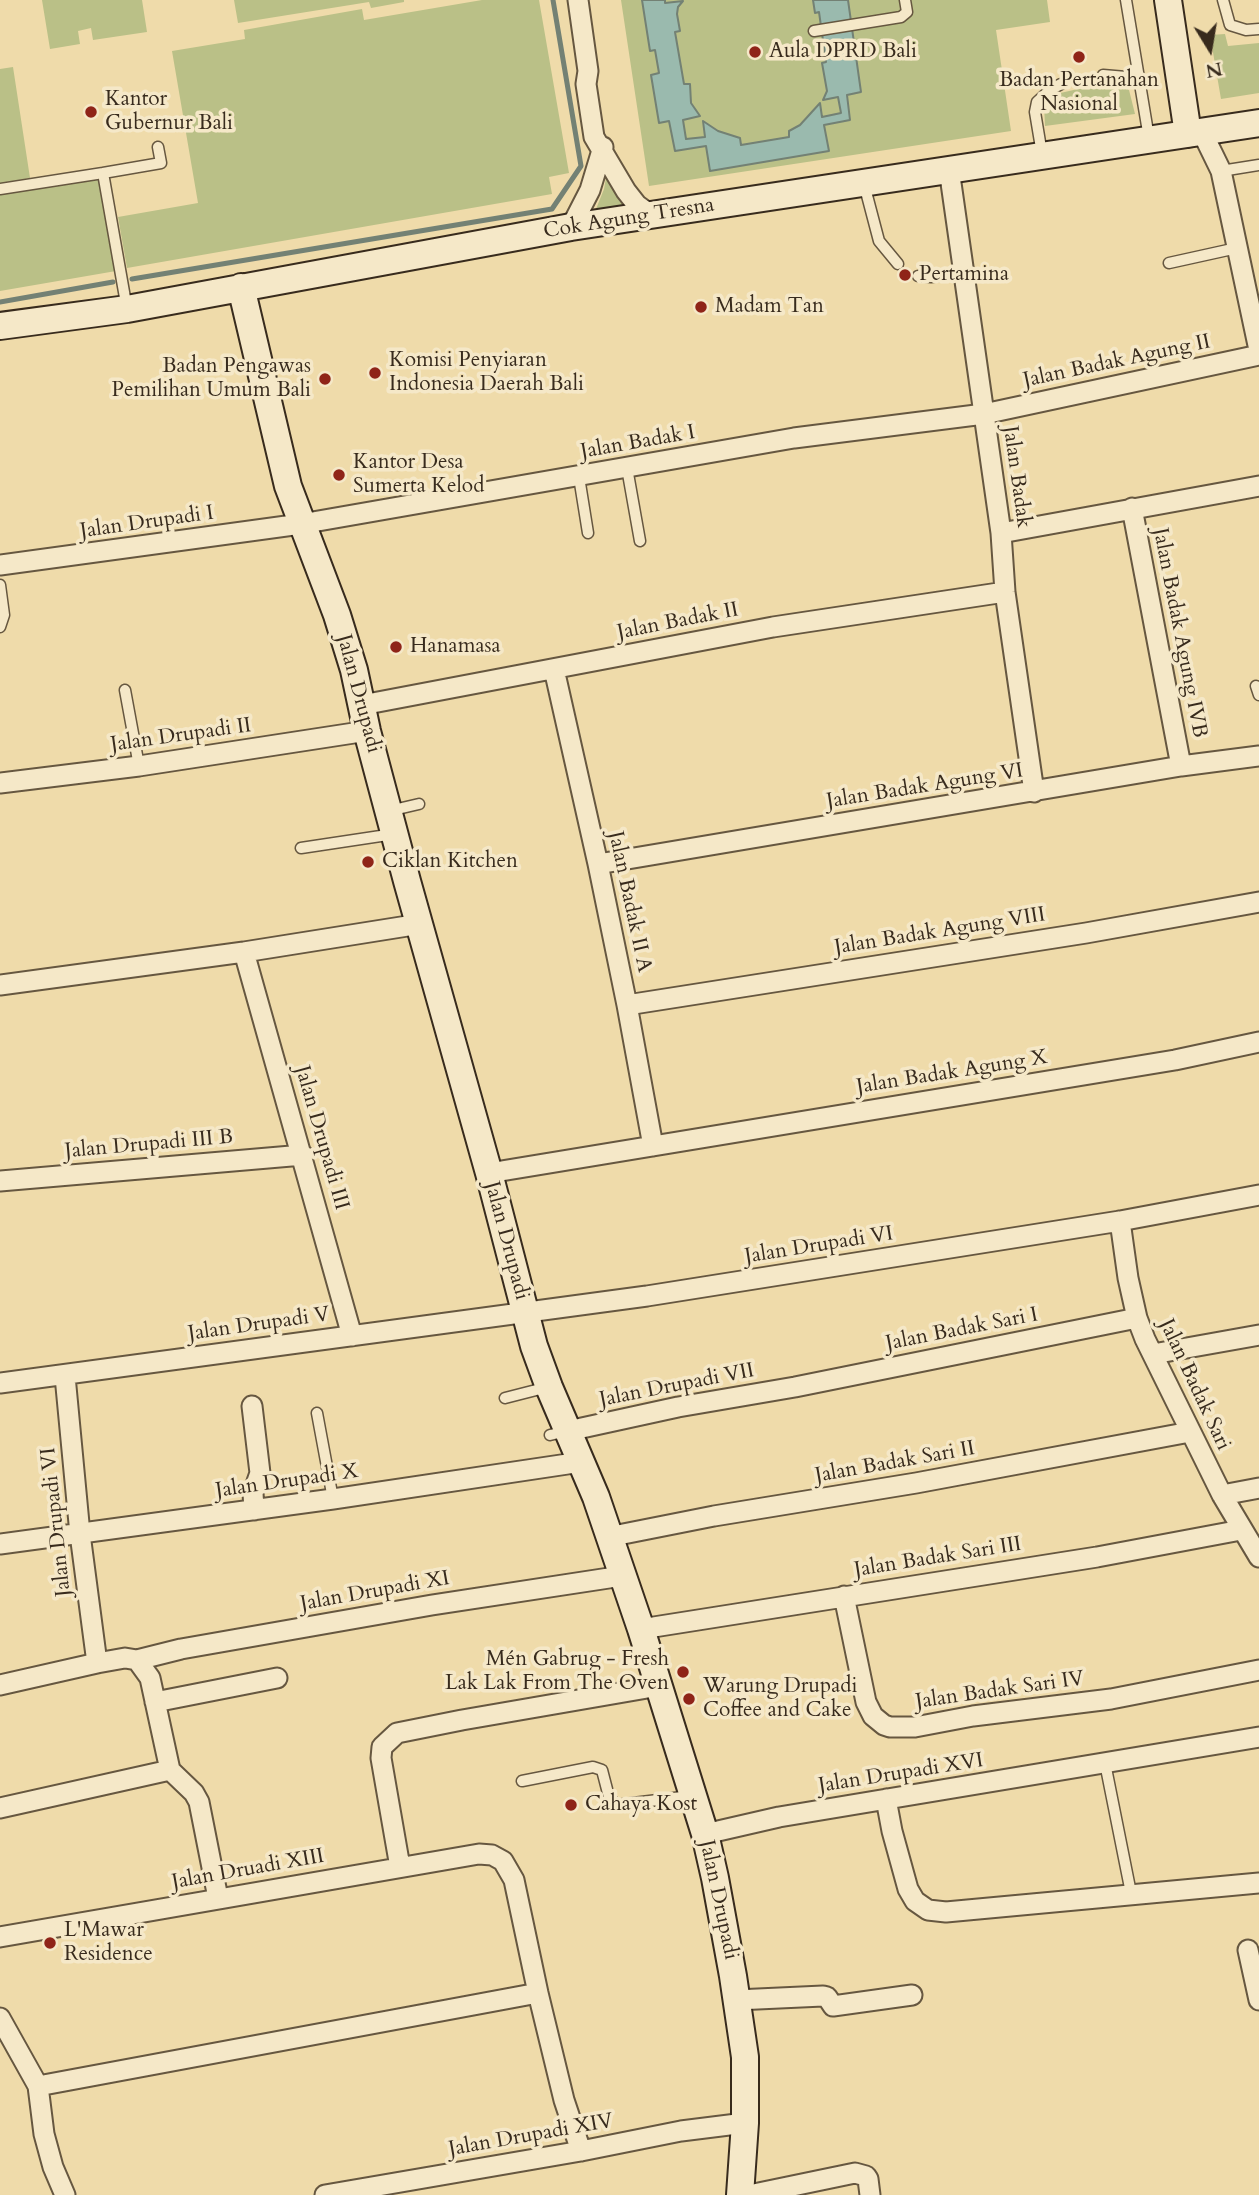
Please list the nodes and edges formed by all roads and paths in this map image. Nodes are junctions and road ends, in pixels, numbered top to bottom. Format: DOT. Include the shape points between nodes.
graph roads {
  1 [pos="578,0"];
  2 [pos="905,0"];
  3 [pos="1126,0"];
  4 [pos="1168,0"];
  5 [pos="1223,0"];
  6 [pos="1259,29"];
  7 [pos="817,31"];
  8 [pos="1103,75"];
  9 [pos="1138,78"];
  10 [pos="1061,84"];
  11 [pos="1259,123"];
  12 [pos="1231,128"];
  13 [pos="1195,133"];
  14 [pos="1149,139"];
  15 [pos="158,148"];
  16 [pos="602,154"];
  17 [pos="1042,154"];
  18 [pos="1259,165"];
  19 [pos="949,169"];
  20 [pos="1221,171"];
  21 [pos="103,173"];
  22 [pos="864,183"];
  23 [pos="0,189"];
  24 [pos="651,215"];
  25 [pos="570,228"];
  26 [pos="1237,248"];
  27 [pos="1169,263"];
  28 [pos="898,264"];
  29 [pos="1251,272"];
  30 [pos="964,273"];
  31 [pos="918,276"];
  32 [pos="240,287"];
  33 [pos="127,309"];
  34 [pos="0,326"];
  35 [pos="1259,353"];
  36 [pos="984,414"];
  37 [pos="627,468"];
  38 [pos="579,477"];
  39 [pos="1259,486"];
  40 [pos="1132,508"];
  41 [pos="301,524"];
  42 [pos="589,533"];
  43 [pos="1001,533"];
  44 [pos="640,541"];
  45 [pos="0,565"];
  46 [pos="0,585"];
  47 [pos="1005,592"];
  48 [pos="0,627"];
  49 [pos="554,669"];
  50 [pos="125,690"];
  51 [pos="362,705"];
  52 [pos="367,731"];
  53 [pos="1259,756"];
  54 [pos="139,766"];
  55 [pos="1181,766"];
  56 [pos="0,783"];
  57 [pos="1034,792"];
  58 [pos="419,804"];
  59 [pos="391,822"];
  60 [pos="301,848"];
  61 [pos="598,864"];
  62 [pos="1259,902"];
  63 [pos="420,924"];
  64 [pos="244,953"];
  65 [pos="0,985"];
  66 [pos="627,1005"];
  67 [pos="1259,1042"];
  68 [pos="653,1146"];
  69 [pos="303,1155"];
  70 [pos="489,1173"];
  71 [pos="0,1181"];
  72 [pos="1259,1195"];
  73 [pos="1120,1222"];
  74 [pos="525,1313"];
  75 [pos="1137,1318"];
  76 [pos="1259,1335"];
  77 [pos="352,1336"];
  78 [pos="1153,1354"];
  79 [pos="65,1376"];
  80 [pos="0,1383"];
  81 [pos="549,1387"];
  82 [pos="795,1387"];
  83 [pos="505,1398"];
  84 [pos="252,1406"];
  85 [pos="317,1413"];
  86 [pos="1190,1432"];
  87 [pos="559,1433"];
  88 [pos="581,1462"];
  89 [pos="1259,1488"];
  90 [pos="1222,1495"];
  91 [pos="333,1499"];
  92 [pos="254,1510"];
  93 [pos="1241,1530"];
  94 [pos="80,1534"];
  95 [pos="608,1537"];
  96 [pos="0,1544"];
  97 [pos="1259,1557"];
  98 [pos="622,1576"];
  99 [pos="844,1596"];
  100 [pos="641,1629"];
  101 [pos="137,1660"];
  102 [pos="97,1663"];
  103 [pos="1259,1670"];
  104 [pos="277,1678"];
  105 [pos="0,1685"];
  106 [pos="659,1686"];
  107 [pos="155,1702"];
  108 [pos="1259,1737"];
  109 [pos="1105,1763"];
  110 [pos="170,1770"];
  111 [pos="522,1781"];
  112 [pos="694,1796"];
  113 [pos="886,1799"];
  114 [pos="0,1808"];
  115 [pos="705,1834"];
  116 [pos="400,1867"];
  117 [pos="1259,1882"];
  118 [pos="1131,1894"];
  119 [pos="218,1898"];
  120 [pos="0,1937"];
  121 [pos="1248,1950"];
  122 [pos="538,1993"];
  123 [pos="912,1995"];
  124 [pos="736,2000"];
  125 [pos="1259,2000"];
  126 [pos="0,2018"];
  127 [pos="38,2086"];
  128 [pos="745,2123"];
  129 [pos="581,2151"];
  130 [pos="65,2195"];
  131 [pos="326,2195"];
  132 [pos="740,2195"];
  133 [pos="748,2195"];
  134 [pos="870,2195"];
  1 -- 16 [label="street" via="587,71 594,83 604,136"];
  2 -- 7 [label="lane" via="907,12 901,17"];
  3 -- 9 [label="lane"];
  4 -- 13 [label="street"];
  5 -- 6 [label="lane" via="1230,25"];
  8 -- 9 [label="lane"];
  9 -- 14 [label="lane"];
  10 -- 17 [label="lane" via="1037,102"];
  11 -- 12 [label="street, Cok Agung Tresna"];
  12 -- 13 [label="street, Cok Agung Tresna"];
  12 -- 20 [label="street"];
  13 -- 14 [label="street, Cok Agung Tresna"];
  13 -- 20 [label="street"];
  14 -- 17 [label="street, Cok Agung Tresna"];
  15 -- 21 [label="lane" via="161,163"];
  16 -- 24 [label="street" via="637,205"];
  16 -- 25 [label="street"];
  17 -- 19 [label="street, Cok Agung Tresna"];
  18 -- 20 [label="lane"];
  19 -- 22 [label="street, Cok Agung Tresna"];
  19 -- 30 [label="street, Jalan Badak"];
  20 -- 26 [label="street"];
  21 -- 23 [label="lane"];
  21 -- 33 [label="lane"];
  22 -- 24 [label="street, Cok Agung Tresna"];
  22 -- 28 [label="lane" via="879,241"];
  24 -- 25 [label="street, Cok Agung Tresna"];
  25 -- 32 [label="street, Cok Agung Tresna"];
  26 -- 27 [label="lane"];
  26 -- 29 [label="street"];
  29 -- 35 [label="street"];
  30 -- 31 [label="lane"];
  30 -- 36 [label="street, Jalan Badak"];
  32 -- 33 [label="street, Cok Agung Tresna"];
  32 -- 41 [label="street, Jalan Drupadi"];
  33 -- 34 [label="street, Cok Agung Tresna"];
  35 -- 36 [label="street, Jalan Badak Agung II"];
  36 -- 37 [label="street, Jalan Badak I" via="794,438"];
  36 -- 43 [label="street, Jalan Badak"];
  37 -- 38 [label="street, Jalan Badak I"];
  37 -- 44 [label="lane"];
  38 -- 41 [label="street, Jalan Badak I"];
  38 -- 42 [label="lane"];
  39 -- 40 [label="street"];
  40 -- 43 [label="street"];
  40 -- 55 [label="street, Jalan Badak Agung IVB"];
  41 -- 45 [label="street, Jalan Drupadi I"];
  41 -- 51 [label="street, Jalan Drupadi" via="337,615"];
  43 -- 47 [label="street, Jalan Badak"];
  46 -- 48 [label="lane" via="4,615"];
  47 -- 49 [label="street, Jalan Badak II" via="773,627"];
  47 -- 57 [label="street, Jalan Badak"];
  49 -- 51 [label="street, Jalan Badak II"];
  49 -- 61 [label="street, Jalan Badak II A"];
  50 -- 54 [label="lane"];
  51 -- 52 [label="street, Jalan Drupadi"];
  52 -- 54 [label="street, Jalan Drupadi II"];
  52 -- 59 [label="street, Jalan Drupadi"];
  53 -- 55 [label="street, Jalan Badak Agung VI"];
  54 -- 56 [label="street, Jalan Drupadi II"];
  55 -- 57 [label="street, Jalan Badak Agung VI"];
  57 -- 61 [label="street, Jalan Badak Agung VI"];
  58 -- 59 [label="lane"];
  59 -- 60 [label="lane"];
  59 -- 63 [label="street, Jalan Drupadi"];
  61 -- 66 [label="street, Jalan Badak II A"];
  62 -- 66 [label="street, Jalan Badak Agung VIII"];
  63 -- 64 [label="street"];
  63 -- 70 [label="street, Jalan Drupadi"];
  64 -- 65 [label="street"];
  64 -- 69 [label="street, Jalan Drupadi III"];
  66 -- 68 [label="street, Jalan Badak II A"];
  67 -- 68 [label="street, Jalan Badak Agung X" via="1175,1060"];
  68 -- 70 [label="street, Jalan Badak Agung X"];
  69 -- 71 [label="street, Jalan Drupadi III B"];
  69 -- 77 [label="street, Jalan Drupadi III"];
  70 -- 74 [label="street, Jalan Drupadi"];
  72 -- 73 [label="street, Jalan Drupadi VI"];
  73 -- 74 [label="street, Jalan Drupadi VI"];
  73 -- 75 [label="street, Jalan Badak Sari"];
  74 -- 77 [label="street, Jalan Drupadi V"];
  74 -- 81 [label="street, Jalan Drupadi"];
  75 -- 78 [label="street, Jalan Badak Sari"];
  75 -- 82 [label="street, Jalan Badak Sari I"];
  76 -- 78 [label="street"];
  77 -- 79 [label="street, Jalan Drupadi V"];
  78 -- 86 [label="street, Jalan Badak Sari"];
  79 -- 80 [label="street, Jalan Drupadi V"];
  79 -- 94 [label="street, Jalan Drupadi VI"];
  81 -- 83 [label="lane"];
  81 -- 87 [label="street, Jalan Drupadi"];
  82 -- 87 [label="street, Jalan Drupadi VII"];
  84 -- 92 [label="street" via="260,1472 253,1493"];
  85 -- 91 [label="lane"];
  86 -- 90 [label="street, Jalan Badak Sari"];
  86 -- 95 [label="street, Jalan Badak Sari II"];
  87 -- 88 [label="street, Jalan Drupadi"];
  88 -- 91 [label="street, Jalan Drupadi X"];
  88 -- 95 [label="street, Jalan Drupadi"];
  89 -- 90 [label="street"];
  90 -- 93 [label="street, Jalan Badak Sari"];
  91 -- 92 [label="street, Jalan Drupadi X"];
  92 -- 94 [label="street, Jalan Drupadi X"];
  93 -- 97 [label="street, Jalan Badak Sari"];
  93 -- 99 [label="street, Jalan Badak Sari III"];
  94 -- 96 [label="street, Jalan Drupadi X"];
  94 -- 102 [label="street, Jalan Drupadi VI"];
  95 -- 98 [label="street, Jalan Drupadi"];
  98 -- 100 [label="street, Jalan Drupadi"];
  98 -- 101 [label="street, Jalan Drupadi XI" via="392,1612"];
  99 -- 100 [label="street, Jalan Badak Sari III"];
  99 -- 103 [label="street, Jalan Badak Sari IV" via="866,1702 873,1716 890,1727 1111,1699"];
  100 -- 106 [label="street, Jalan Drupadi"];
  101 -- 102 [label="street, Jalan Drupadi XI"];
  101 -- 107 [label="street" via="150,1678"];
  102 -- 105 [label="street, Jalan Drupadi XI"];
  104 -- 107 [label="street"];
  106 -- 112 [label="street, Jalan Drupadi"];
  106 -- 116 [label="street" via="397,1733 382,1747 381,1758"];
  107 -- 110 [label="street"];
  108 -- 109 [label="street, Jalan Drupadi XVI"];
  109 -- 113 [label="street, Jalan Drupadi XVI"];
  109 -- 118 [label="lane"];
  110 -- 114 [label="street"];
  110 -- 119 [label="street" via="199,1802"];
  111 -- 112 [label="lane" via="599,1767 609,1797 617,1805"];
  112 -- 115 [label="street, Jalan Drupadi"];
  113 -- 115 [label="street, Jalan Drupadi XVI"];
  113 -- 118 [label="street" via="908,1889 928,1910"];
  115 -- 124 [label="street, Jalan Drupadi"];
  116 -- 119 [label="street, Jalan Druadi XIII"];
  116 -- 122 [label="street, Jalan Druadi XIII" via="479,1854 503,1861 514,1880"];
  117 -- 118 [label="street"];
  119 -- 120 [label="street, Jalan Druadi XIII"];
  121 -- 125 [label="street"];
  122 -- 127 [label="street"];
  122 -- 129 [label="street"];
  123 -- 124 [label="street" via="833,2006 823,1996"];
  124 -- 128 [label="street, Jalan Drupadi" via="747,2077"];
  126 -- 127 [label="street"];
  127 -- 130 [label="street" via="44,2134"];
  128 -- 129 [label="street, Jalan Drupadi XIV"];
  128 -- 132 [label="street, Jalan Drupadi"];
  129 -- 131 [label="street, Jalan Drupadi XIV"];
  133 -- 134 [label="street" via="855,2173 869,2179"];
}
